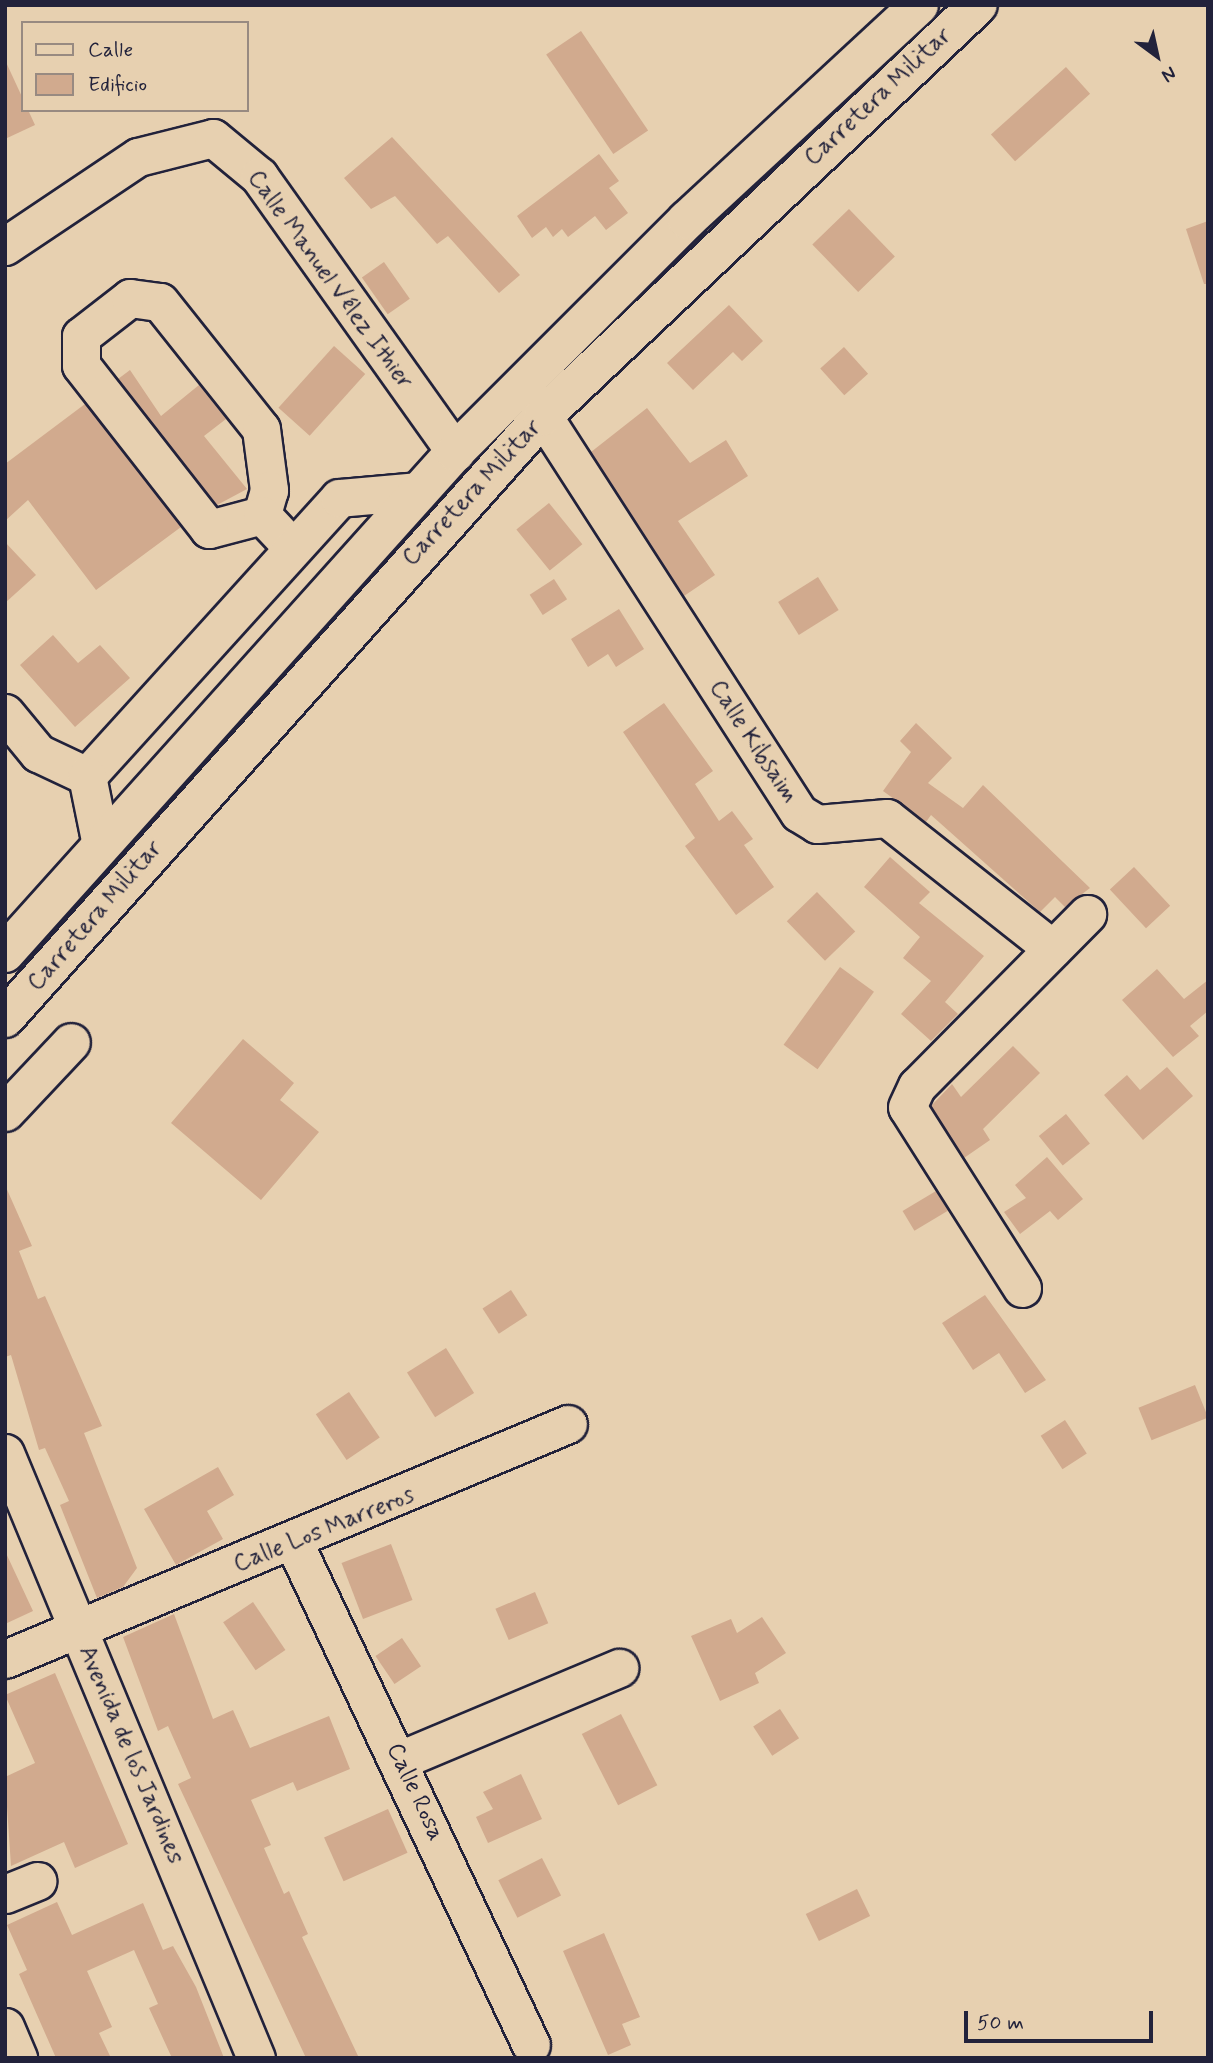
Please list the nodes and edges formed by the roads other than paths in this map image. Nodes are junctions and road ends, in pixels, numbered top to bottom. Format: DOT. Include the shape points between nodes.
graph roads {
  1 [pos="919,5"];
  2 [pos="978,5"];
  3 [pos="5,246"];
  4 [pos="543,416"];
  5 [pos="455,452"];
  6 [pos="418,491"];
  7 [pos="262,515"];
  8 [pos="293,548"];
  9 [pos="5,713"];
  10 [pos="87,776"];
  11 [pos="100,840"];
  12 [pos="1087,914"];
  13 [pos="1053,948"];
  14 [pos="5,953"];
  15 [pos="5,1018"];
  16 [pos="71,1042"];
  17 [pos="5,1112"];
  18 [pos="1022,1288"];
  19 [pos="568,1424"];
  20 [pos="5,1453"];
  21 [pos="294,1543"];
  22 [pos="78,1629"];
  23 [pos="5,1659"];
  24 [pos="618,1668"];
  25 [pos="400,1759"];
  26 [pos="5,2027"];
  27 [pos="531,2045"];
  28 [pos="18,2058"];
  29 [pos="256,2058"];
  1 -- 5 [label="main road, Carretera Militar" via="687,220"];
  2 -- 4 [label="main road, Carretera Militar"];
  3 -- 5 [label="street, Calle Manuel Vélez Ithier" via="138,157 213,138 259,176"];
  4 -- 13 [label="street, Calle Kibsaim" via="799,813 817,824 887,818"];
  4 -- 15 [label="main road, Carretera Militar"];
  5 -- 6 [label="main road, Carretera Militar"];
  6 -- 8 [label="street" via="339,498"];
  6 -- 11 [label="main road, Carretera Militar"];
  7 -- 7 [label="street" via="269,490 261,429 160,302 143,295 131,298 81,337 81,365 209,529"];
  7 -- 8 [label="street"];
  8 -- 10 [label="street"];
  9 -- 10 [label="street" via="38,753"];
  10 -- 11 [label="street"];
  11 -- 14 [label="main road, Carretera Militar"];
  12 -- 13 [label="street"];
  13 -- 18 [label="street" via="916,1086 907,1107"];
  16 -- 17 [label="street"];
  19 -- 21 [label="street, Calle Los Marreros"];
  20 -- 22 [label="street, Avenida de los Jardines"];
  21 -- 22 [label="street, Calle Los Marreros"];
  21 -- 25 [label="street, Calle Rosa"];
  22 -- 23 [label="street, Calle Los Marreros"];
  22 -- 29 [label="street, Avenida de los Jardines"];
  24 -- 25 [label="street"];
  25 -- 27 [label="street, Calle Rosa"];
  26 -- 28 [label="street"];
}
